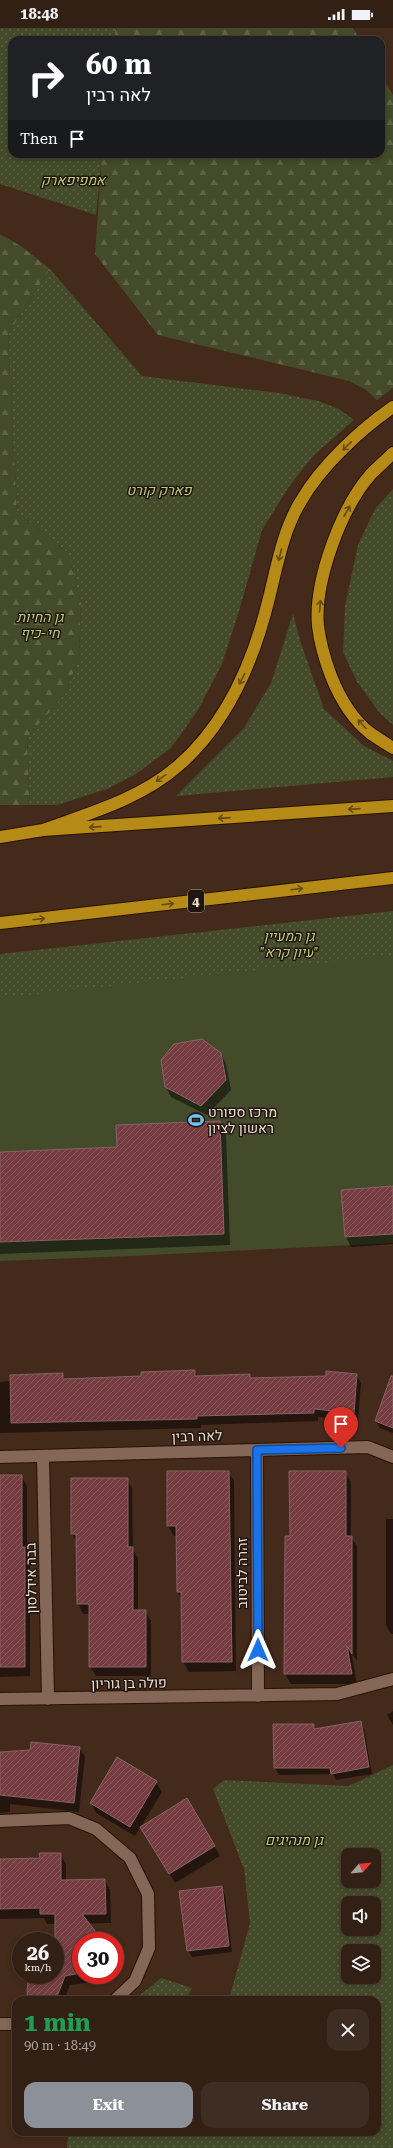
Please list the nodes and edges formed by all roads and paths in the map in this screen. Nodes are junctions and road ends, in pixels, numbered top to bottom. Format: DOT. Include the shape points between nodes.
graph roads {
  1 [pos="393,407"];
  2 [pos="393,453"];
  3 [pos="393,748"];
  4 [pos="393,806"];
  5 [pos="43,830"];
  6 [pos="0,837"];
  7 [pos="393,878"];
  8 [pos="0,923"];
  9 [pos="257,1450"];
  10 [pos="43,1456"];
  11 [pos="0,1457"];
  12 [pos="393,1457"];
  13 [pos="393,1679"];
  14 [pos="258,1696"];
  15 [pos="0,1699"];
  16 [pos="48,1699"];
  17 [pos="0,1821"];
  18 [pos="120,1996"];
  19 [pos="0,2024"];
  20 [pos="12,2024"];
  1 -- 5 [label="highway, one-way" via="375,419 331,462 301,501 285,536 264,620 250,662 232,698 210,732 178,766 151,785 127,798"];
  3 -- 2 [label="highway, one-way" via="369,732 349,710 335,686 324,657 318,625 322,584 331,546 346,511 371,475"];
  4 -- 5 [label="highway, one-way"];
  5 -- 6 [label="highway"];
  8 -- 7 [label="highway, 4, one-way"];
  9 -- 10 [label="street, לאה רבין"];
  9 -- 12 [label="street, לאה רבין" via="368,1447"];
  9 -- 14 [label="street, זהרה לביטוב"];
  10 -- 11 [label="street, לאה רבין"];
  10 -- 16 [label="street, בבה אידלסון"];
  13 -- 14 [label="street" via="337,1694"];
  14 -- 16 [label="street, פולה בן גוריון"];
  15 -- 16 [label="street, פולה בן גוריון"];
  17 -- 18 [label="street" via="68,1818 96,1829 130,1858 148,1894 149,1948 135,1980"];
  19 -- 20 [label="street"];
}
